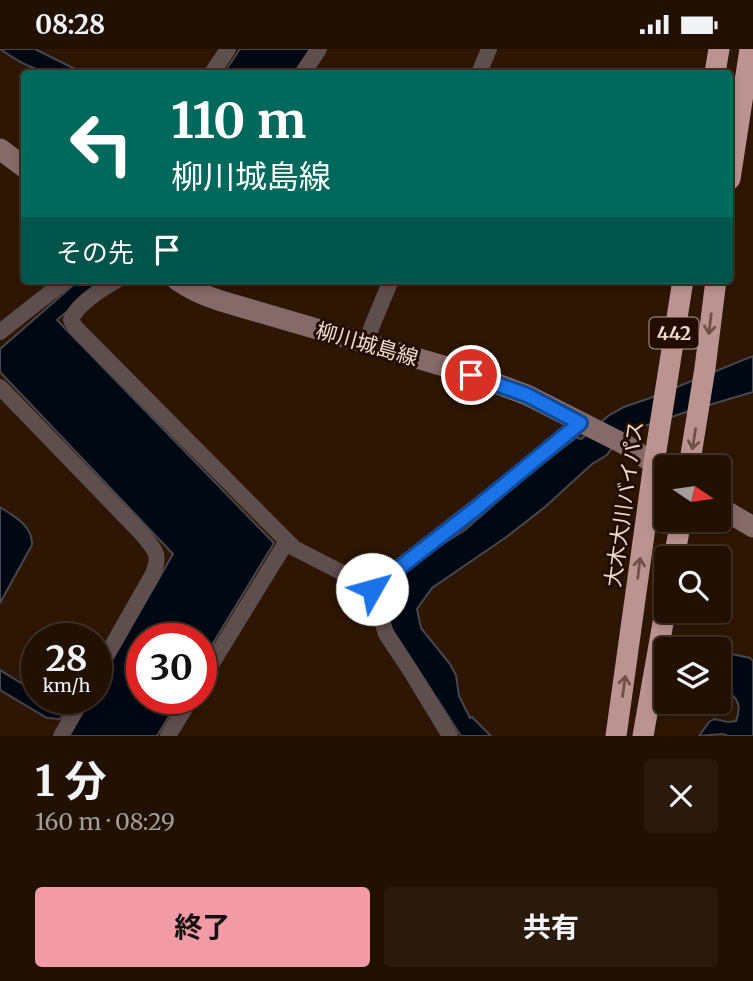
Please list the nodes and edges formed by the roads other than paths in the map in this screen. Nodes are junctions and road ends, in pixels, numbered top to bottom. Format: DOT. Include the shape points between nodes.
graph roads {
  1 [pos="228,49"];
  2 [pos="319,49"];
  3 [pos="489,49"];
  4 [pos="719,49"];
  5 [pos="750,49"];
  6 [pos="214,70"];
  7 [pos="305,70"];
  8 [pos="480,70"];
  9 [pos="716,70"];
  10 [pos="0,149"];
  11 [pos="733,160"];
  12 [pos="21,165"];
  13 [pos="61,284"];
  14 [pos="110,284"];
  15 [pos="182,284"];
  16 [pos="389,284"];
  17 [pos="682,284"];
  18 [pos="716,284"];
  19 [pos="0,332"];
  20 [pos="366,344"];
  21 [pos="0,387"];
  22 [pos="585,425"];
  23 [pos="660,455"];
  24 [pos="691,455"];
  25 [pos="654,464"];
  26 [pos="654,503"];
  27 [pos="732,515"];
  28 [pos="753,527"];
  29 [pos="287,541"];
  30 [pos="372,589"];
  31 [pos="663,623"];
  32 [pos="112,646"];
  33 [pos="217,655"];
  34 [pos="74,714"];
  35 [pos="181,714"];
  36 [pos="61,736"];
  37 [pos="168,736"];
  38 [pos="450,736"];
  39 [pos="616,736"];
  40 [pos="643,736"];
  1 -- 6 [label="street"];
  2 -- 7 [label="street"];
  3 -- 8 [label="street"];
  4 -- 9 [label="highway"];
  5 -- 11 [label="highway"];
  10 -- 12 [label="main road"];
  13 -- 19 [label="street"];
  14 -- 29 [label="street" via="74,313 71,320 76,328"];
  15 -- 20 [label="main road, 柳川城島線" via="205,296"];
  16 -- 20 [label="street"];
  17 -- 23 [label="highway, 大木大川バイパス / 442" via="660,425"];
  18 -- 24 [label="highway, 442, one-way"];
  20 -- 22 [label="main road, 柳川城島線" via="527,395"];
  21 -- 32 [label="street" via="158,556 153,574"];
  22 -- 25 [label="main road, 柳川城島線"];
  22 -- 30 [label="street"];
  39 -- 26 [label="highway, 大木大川バイパス / 442, one-way"];
  27 -- 28 [label="main road"];
  29 -- 30 [label="street"];
  29 -- 33 [label="street"];
  30 -- 38 [label="street" via="386,634"];
  31 -- 40 [label="highway"];
  34 -- 36 [label="street"];
  35 -- 37 [label="street"];
}
